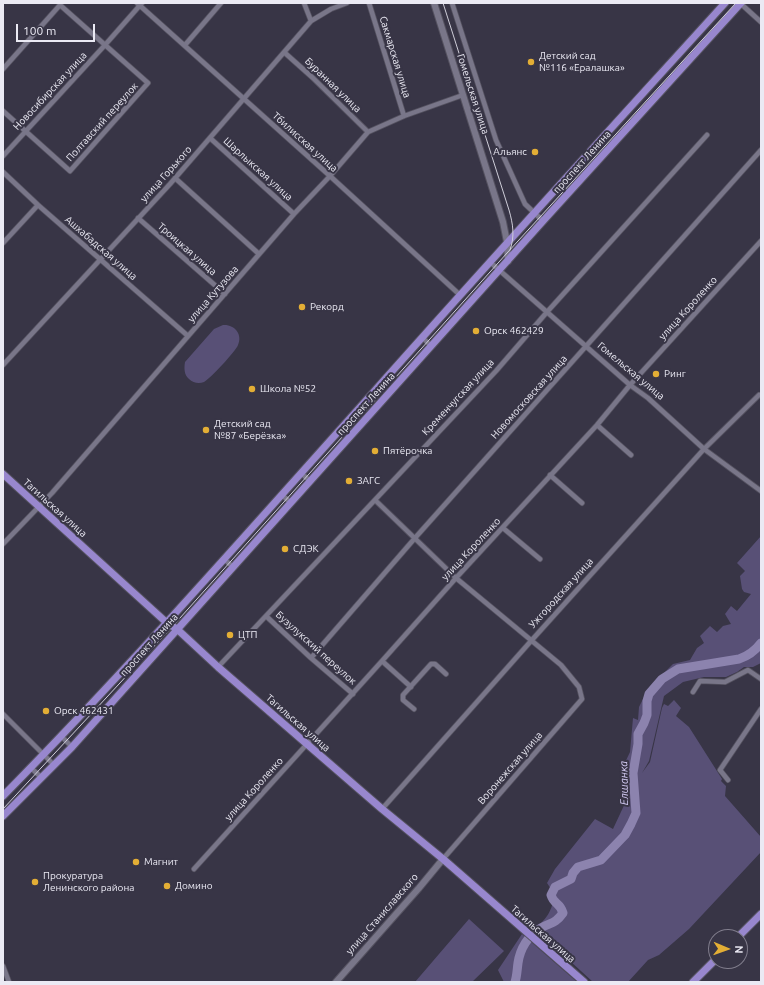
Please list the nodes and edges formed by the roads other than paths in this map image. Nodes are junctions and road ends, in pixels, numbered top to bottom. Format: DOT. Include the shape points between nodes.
graph roads {
  1 [pos="221,3"];
  2 [pos="304,3"];
  3 [pos="347,3"];
  4 [pos="369,3"];
  5 [pos="434,3"];
  6 [pos="452,3"];
  7 [pos="726,3"];
  8 [pos="740,3"];
  9 [pos="140,4"];
  10 [pos="311,21"];
  11 [pos="761,22"];
  12 [pos="105,45"];
  13 [pos="185,45"];
  14 [pos="285,53"];
  15 [pos="3,69"];
  16 [pos="651,85"];
  17 [pos="659,92"];
  18 [pos="463,95"];
  19 [pos="244,99"];
  20 [pos="3,111"];
  21 [pos="404,116"];
  22 [pos="26,131"];
  23 [pos="368,132"];
  24 [pos="707,135"];
  25 [pos="210,138"];
  26 [pos="761,150"];
  27 [pos="3,156"];
  28 [pos="3,172"];
  29 [pos="330,176"];
  30 [pos="175,178"];
  31 [pos="38,205"];
  32 [pos="534,213"];
  33 [pos="294,214"];
  34 [pos="138,218"];
  35 [pos="543,221"];
  36 [pos="761,240"];
  37 [pos="507,242"];
  38 [pos="3,243"];
  39 [pos="259,254"];
  40 [pos="100,258"];
  41 [pos="508,260"];
  42 [pos="490,262"];
  43 [pos="499,270"];
  44 [pos="225,294"];
  45 [pos="460,295"];
  46 [pos="547,312"];
  47 [pos="188,336"];
  48 [pos="422,337"];
  49 [pos="431,346"];
  50 [pos="586,346"];
  51 [pos="3,365"];
  52 [pos="630,385"];
  53 [pos="760,395"];
  54 [pos="349,418"];
  55 [pos="597,425"];
  56 [pos="358,427"];
  57 [pos="704,449"];
  58 [pos="631,455"];
  59 [pos="301,473"];
  60 [pos="3,474"];
  61 [pos="550,475"];
  62 [pos="310,481"];
  63 [pos="761,491"];
  64 [pos="282,495"];
  65 [pos="375,500"];
  66 [pos="290,503"];
  67 [pos="582,503"];
  68 [pos="39,507"];
  69 [pos="503,528"];
  70 [pos="415,538"];
  71 [pos="3,544"];
  72 [pos="224,559"];
  73 [pos="540,559"];
  74 [pos="233,567"];
  75 [pos="456,578"];
  76 [pos="266,616"];
  77 [pos="167,623"];
  78 [pos="177,630"];
  79 [pos="531,641"];
  80 [pos="311,658"];
  81 [pos="382,662"];
  82 [pos="218,668"];
  83 [pos="446,674"];
  84 [pos="761,679"];
  85 [pos="411,687"];
  86 [pos="693,692"];
  87 [pos="353,694"];
  88 [pos="761,709"];
  89 [pos="414,710"];
  90 [pos="3,714"];
  91 [pos="61,736"];
  92 [pos="307,743"];
  93 [pos="72,747"];
  94 [pos="44,755"];
  95 [pos="54,765"];
  96 [pos="31,768"];
  97 [pos="42,778"];
  98 [pos="728,780"];
  99 [pos="3,796"];
  100 [pos="382,809"];
  101 [pos="4,814"];
  102 [pos="442,859"];
  103 [pos="194,869"];
  104 [pos="761,914"];
  105 [pos="746,929"];
  106 [pos="3,966"];
  107 [pos="708,967"];
  108 [pos="9,982"];
  109 [pos="336,982"];
  110 [pos="584,982"];
  111 [pos="694,982"];
  1 -- 13 [label="street"];
  2 -- 10 [label="street"];
  3 -- 10 [label="street, улица Горького"];
  4 -- 21 [label="street, Сакмарская улица"];
  5 -- 18 [label="street, Гомельская улица"];
  6 -- 32 [label="street, Гомельская улица" via="496,140 525,204"];
  7 -- 16 [label="main road, проспект Ленина"];
  8 -- 11 [label="street"];
  8 -- 17 [label="main road, проспект Ленина"];
  9 -- 12 [label="street, Новосибирская улица"];
  9 -- 13 [label="street, Тбилисская улица"];
  10 -- 14 [label="street, улица Горького"];
  12 -- 15 [label="street" via="60,5"];
  12 -- 22 [label="street, Новосибирская улица"];
  12 -- 22 [label="street, Полтавский переулок" via="148,83 70,171"];
  13 -- 19 [label="street, Тбилисская улица"];
  14 -- 19 [label="street, улица Горького"];
  14 -- 23 [label="street, Буранная улица"];
  16 -- 17 [label="street"];
  16 -- 32 [label="main road, проспект Ленина"];
  17 -- 35 [label="main road, проспект Ленина"];
  18 -- 21 [label="street, улица Кутузова"];
  18 -- 37 [label="street, Гомельская улица" via="504,222"];
  19 -- 25 [label="street, улица Горького"];
  19 -- 29 [label="street, Тбилисская улица"];
  20 -- 22 [label="street"];
  21 -- 23 [label="street, улица Кутузова"];
  22 -- 27 [label="street, Новосибирская улица"];
  23 -- 29 [label="street, улица Кутузова"];
  24 -- 46 [label="street, Кременчугская улица"];
  25 -- 30 [label="street, улица Горького"];
  25 -- 33 [label="street, Шарлыкская улица"];
  26 -- 50 [label="street, Новомосковская улица"];
  28 -- 31 [label="street, Ашхабадская улица"];
  29 -- 33 [label="street, улица Кутузова"];
  29 -- 45 [label="street, Тбилисская улица"];
  30 -- 34 [label="street, улица Горького"];
  30 -- 39 [label="street"];
  31 -- 38 [label="street"];
  31 -- 40 [label="street, Ашхабадская улица"];
  32 -- 35 [label="street, Гомельская улица"];
  32 -- 37 [label="main road, проспект Ленина"];
  33 -- 39 [label="street, улица Кутузова"];
  34 -- 40 [label="street, улица Горького"];
  34 -- 44 [label="street, Троицкая улица"];
  35 -- 41 [label="main road, проспект Ленина"];
  36 -- 52 [label="street, улица Короленко"];
  37 -- 41 [label="street, Гомельская улица"];
  37 -- 42 [label="main road, проспект Ленина"];
  39 -- 44 [label="street, улица Кутузова"];
  40 -- 47 [label="street, Ашхабадская улица"];
  40 -- 51 [label="street, улица Горького"];
  41 -- 43 [label="main road, проспект Ленина"];
  42 -- 43 [label="street, Гомельская улица"];
  42 -- 45 [label="main road, проспект Ленина"];
  43 -- 46 [label="street, Гомельская улица"];
  43 -- 49 [label="main road, проспект Ленина"];
  44 -- 47 [label="street, улица Кутузова"];
  45 -- 48 [label="main road, проспект Ленина"];
  46 -- 50 [label="street, Гомельская улица"];
  46 -- 65 [label="street, Кременчугская улица" via="496,371"];
  47 -- 68 [label="street, улица Кутузова"];
  48 -- 49 [label="street"];
  48 -- 54 [label="main road, проспект Ленина"];
  49 -- 56 [label="main road, проспект Ленина"];
  50 -- 52 [label="street, Гомельская улица"];
  50 -- 70 [label="street, Новомосковская улица"];
  52 -- 55 [label="street, улица Короленко"];
  52 -- 57 [label="street, Гомельская улица"];
  53 -- 57 [label="street, Ужгородская улица"];
  54 -- 56 [label="street"];
  54 -- 59 [label="main road, проспект Ленина"];
  55 -- 58 [label="street"];
  55 -- 61 [label="street, улица Короленко"];
  56 -- 62 [label="main road, проспект Ленина"];
  57 -- 63 [label="street, Гомельская улица"];
  57 -- 79 [label="street, Ужгородская улица"];
  59 -- 62 [label="street"];
  59 -- 64 [label="main road, проспект Ленина"];
  60 -- 68 [label="main road, Тагильская улица"];
  61 -- 67 [label="street"];
  61 -- 69 [label="street, улица Короленко"];
  62 -- 66 [label="main road, проспект Ленина"];
  64 -- 66 [label="street"];
  64 -- 72 [label="main road, проспект Ленина"];
  65 -- 70 [label="street"];
  65 -- 76 [label="street, Кременчугская улица"];
  66 -- 74 [label="main road, проспект Ленина"];
  68 -- 71 [label="street, улица Кутузова"];
  68 -- 77 [label="main road, Тагильская улица"];
  69 -- 73 [label="street"];
  69 -- 75 [label="street, улица Короленко"];
  70 -- 75 [label="street"];
  70 -- 80 [label="street, Новомосковская улица"];
  72 -- 74 [label="street"];
  72 -- 77 [label="main road, проспект Ленина"];
  74 -- 78 [label="main road, проспект Ленина"];
  75 -- 79 [label="street"];
  75 -- 81 [label="street, улица Короленко"];
  76 -- 80 [label="street, Бузулукский переулок"];
  76 -- 82 [label="street, Кременчугская улица"];
  77 -- 78 [label="main road, Тагильская улица"];
  77 -- 91 [label="main road, проспект Ленина"];
  78 -- 82 [label="main road, Тагильская улица"];
  78 -- 93 [label="main road, проспект Ленина"];
  79 -- 100 [label="street, Ужгородская улица"];
  79 -- 102 [label="street, Воронежская улица" via="561,665 579,687 582,699"];
  80 -- 87 [label="street, Бузулукский переулок"];
  81 -- 85 [label="street"];
  81 -- 87 [label="street, улица Короленко"];
  82 -- 92 [label="main road, Тагильская улица"];
  83 -- 85 [label="street" via="435,664 431,664"];
  84 -- 86 [label="street" via="748,670 725,682 700,681"];
  85 -- 89 [label="street" via="403,695 403,700"];
  87 -- 92 [label="street, улица Короленко"];
  88 -- 98 [label="street" via="720,770"];
  90 -- 94 [label="street"];
  91 -- 93 [label="street"];
  91 -- 94 [label="main road, проспект Ленина"];
  92 -- 100 [label="main road, Тагильская улица"];
  92 -- 103 [label="street, улица Короленко"];
  93 -- 95 [label="main road, проспект Ленина"];
  94 -- 95 [label="street"];
  94 -- 96 [label="main road, проспект Ленина"];
  95 -- 97 [label="main road, проспект Ленина"];
  96 -- 97 [label="street"];
  96 -- 99 [label="main road, проспект Ленина"];
  97 -- 101 [label="main road, проспект Ленина"];
  100 -- 102 [label="main road, Тагильская улица"];
  102 -- 109 [label="street, улица Станиславского"];
  102 -- 110 [label="main road, Тагильская улица"];
  104 -- 105 [label="main road"];
  106 -- 108 [label="street"];
  107 -- 111 [label="main road"];
}
